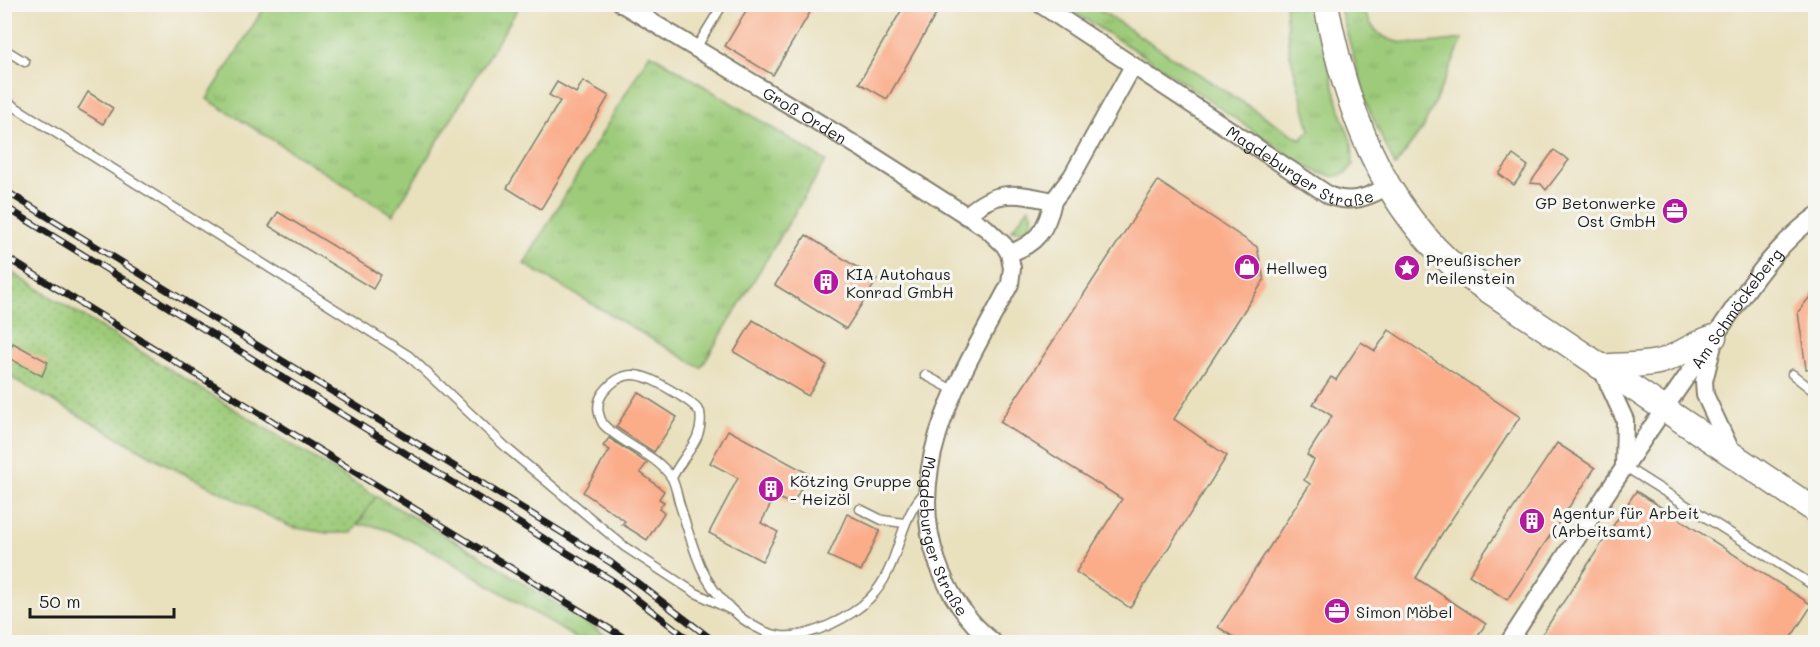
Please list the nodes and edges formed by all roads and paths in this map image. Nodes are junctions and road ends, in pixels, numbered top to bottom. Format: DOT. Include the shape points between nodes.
graph roads {
  1 [pos="622,4"];
  2 [pos="723,4"];
  3 [pos="1040,4"];
  4 [pos="1326,4"];
  5 [pos="650,11"];
  6 [pos="696,48"];
  7 [pos="4,49"];
  8 [pos="25,62"];
  9 [pos="1133,66"];
  10 [pos="4,100"];
  11 [pos="1387,187"];
  12 [pos="1053,201"];
  13 [pos="966,216"];
  14 [pos="1815,216"];
  15 [pos="1009,253"];
  16 [pos="1714,337"];
  17 [pos="1600,367"];
  18 [pos="1792,374"];
  19 [pos="925,375"];
  20 [pos="955,391"];
  21 [pos="1815,393"];
  22 [pos="1664,409"];
  23 [pos="1733,454"];
  24 [pos="1624,466"];
  25 [pos="672,478"];
  26 [pos="927,491"];
  27 [pos="860,509"];
  28 [pos="1815,511"];
  29 [pos="904,524"];
  30 [pos="1815,587"];
  31 [pos="733,611"];
  32 [pos="1815,636"];
  33 [pos="993,642"];
  34 [pos="1509,642"];
  35 [pos="1812,642"];
  1 -- 5 [label="street, Groß Orden"];
  2 -- 6 [label="lane"];
  3 -- 9 [label="street, Magdeburger Straße"];
  4 -- 11 [label="main road" via="1354,111"];
  5 -- 6 [label="street, Groß Orden"];
  6 -- 13 [label="street, Groß Orden"];
  7 -- 8 [label="lane"];
  9 -- 11 [label="street, Magdeburger Straße" via="1330,196 1358,199"];
  9 -- 12 [label="street" via="1072,176"];
  10 -- 31 [label="lane" via="409,356 509,450 625,547 694,592"];
  11 -- 17 [label="main road, Magdeburger Straße" via="1421,234 1450,263"];
  12 -- 13 [label="street" via="1015,193 1002,195 982,203"];
  12 -- 15 [label="street" via="1048,222 1034,242"];
  13 -- 15 [label="street, Groß Orden" via="986,228"];
  14 -- 16 [label="street, Am Schmöckeberg" via="1768,261"];
  15 -- 20 [label="street, Magdeburger Straße" via="1010,284"];
  16 -- 17 [label="main road" via="1659,362"];
  16 -- 22 [label="street, Am Schmöckeberg"];
  16 -- 23 [label="street" via="1704,381 1705,395"];
  17 -- 22 [label="main road, Magdeburger Straße"];
  17 -- 24 [label="street, Magdeburger Straße" via="1625,420"];
  18 -- 21 [label="lane"];
  19 -- 20 [label="lane"];
  20 -- 26 [label="street, Magdeburger Straße" via="933,449"];
  22 -- 23 [label="main road, Magdeburger Straße"];
  22 -- 24 [label="street"];
  23 -- 28 [label="main road, Magdeburger Straße"];
  24 -- 30 [label="lane"];
  24 -- 34 [label="street"];
  25 -- 25 [label="lane" via="603,424 598,411 600,398 619,378 647,377 694,404 700,412 699,435"];
  25 -- 31 [label="lane" via="700,566 717,595"];
  26 -- 29 [label="lane" via="912,507"];
  26 -- 33 [label="street, Magdeburger Straße" via="929,534 941,573 961,608"];
  27 -- 29 [label="lane" via="882,520"];
  29 -- 31 [label="lane" via="898,552 880,585 861,607 838,621 782,636 767,632"];
  32 -- 35 [label="lane"];
}
